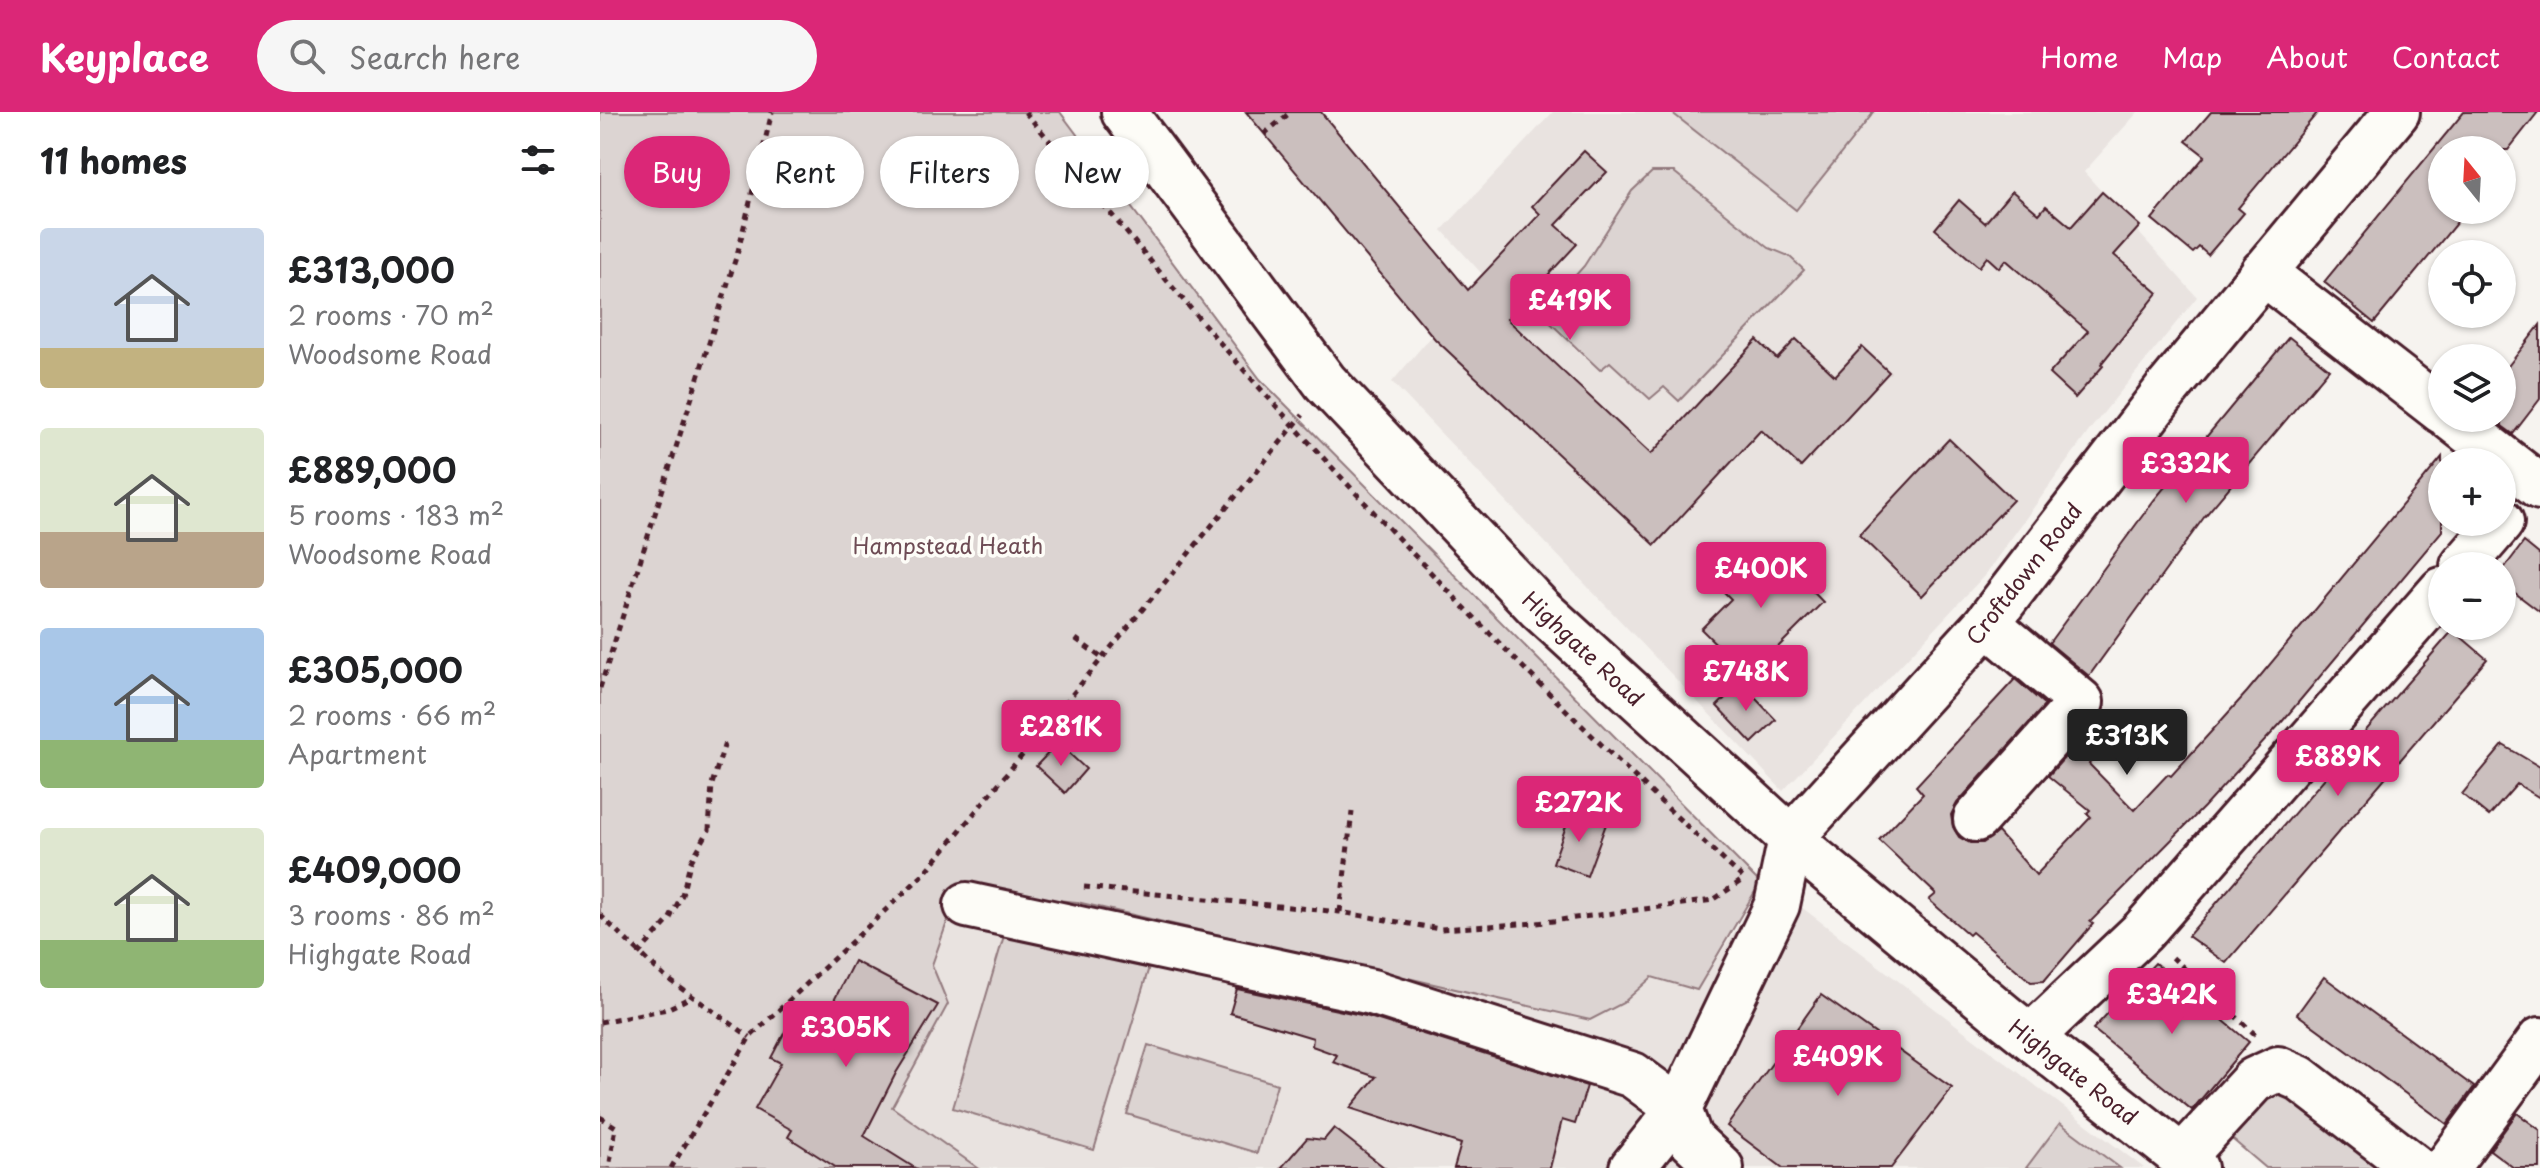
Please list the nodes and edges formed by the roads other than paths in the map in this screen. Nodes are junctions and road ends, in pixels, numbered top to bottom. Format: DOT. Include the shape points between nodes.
graph roads {
  1 [pos="1124,112"];
  2 [pos="2397,112"];
  3 [pos="2263,272"];
  4 [pos="2428,400"];
  5 [pos="2470,432"];
  6 [pos="2538,483"];
  7 [pos="2516,507"];
  8 [pos="2490,536"];
  9 [pos="2475,552"];
  10 [pos="2428,606"];
  11 [pos="1987,623"];
  12 [pos="1976,819"];
  13 [pos="1791,838"];
  14 [pos="953,890"];
  15 [pos="2031,1037"];
  16 [pos="2540,1040"];
  17 [pos="1679,1109"];
  18 [pos="2189,1163"];
  19 [pos="1632,1168"];
  20 [pos="1721,1168"];
  21 [pos="2416,1168"];
  22 [pos="2446,1168"];
  1 -- 13 [label="street, Highgate Road" via="1325,382 1540,609"];
  2 -- 3 [label="street, Croftdown Road"];
  3 -- 4 [label="street"];
  3 -- 11 [label="street, Croftdown Road"];
  5 -- 6 [label="street"];
  6 -- 7 [label="street"];
  8 -- 9 [label="street"];
  10 -- 15 [label="street" via="2143,931"];
  11 -- 12 [label="street" via="2081,702"];
  11 -- 13 [label="street, Croftdown Road"];
  13 -- 15 [label="street, Highgate Road"];
  13 -- 17 [label="street" via="1777,905"];
  14 -- 17 [label="street" via="1372,992 1633,1075"];
  15 -- 18 [label="street, Highgate Road"];
  16 -- 22 [label="street"];
  17 -- 19 [label="street"];
  17 -- 20 [label="street" via="1690,1139"];
  18 -- 21 [label="street" via="2254,1080 2278,1069 2299,1078"];
}
